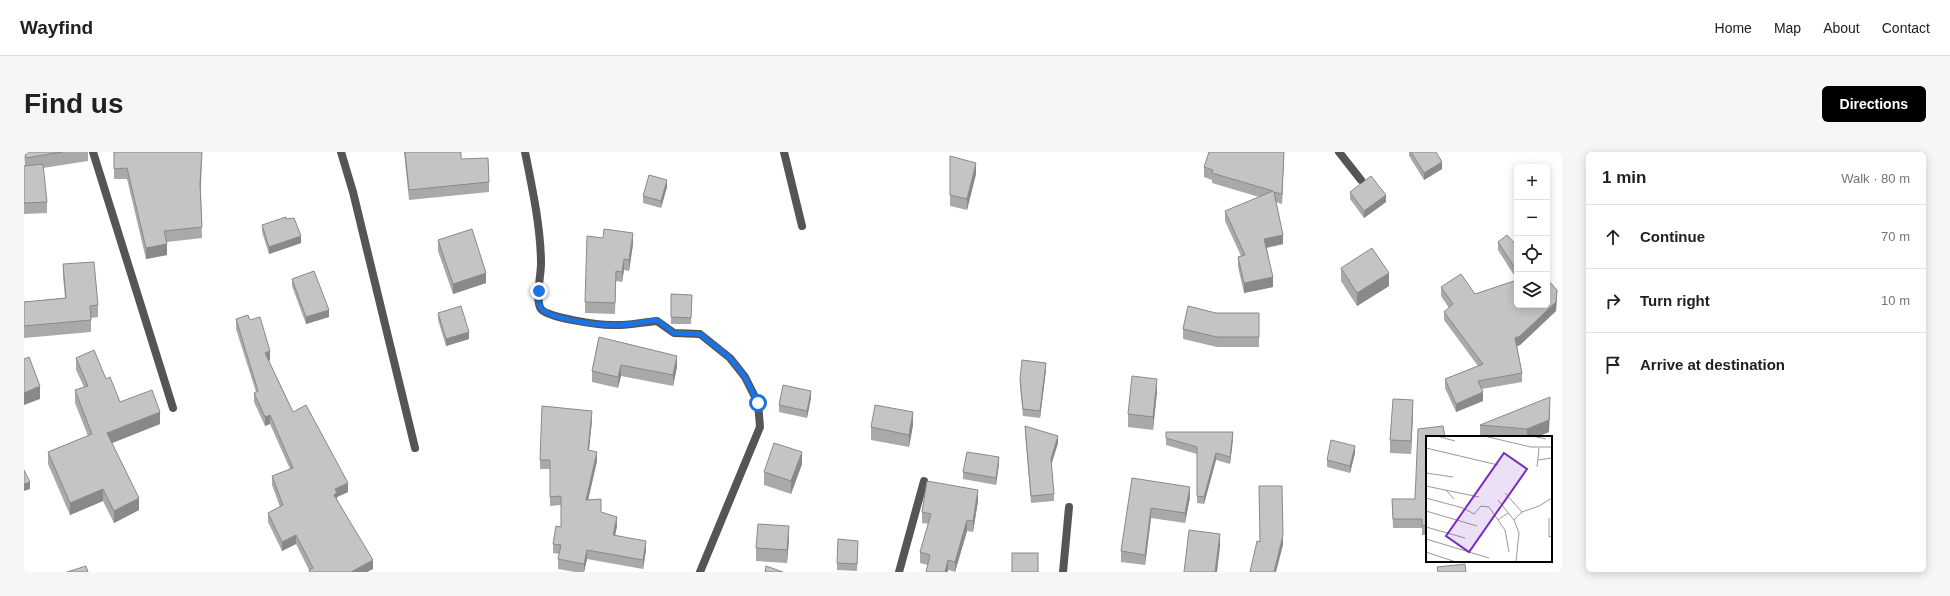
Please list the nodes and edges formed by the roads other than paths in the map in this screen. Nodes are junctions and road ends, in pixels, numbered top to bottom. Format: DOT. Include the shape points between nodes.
graph roads {
  1 [pos="93,152"];
  2 [pos="341,152"];
  3 [pos="526,152"];
  4 [pos="784,152"];
  5 [pos="1340,152"];
  6 [pos="1361,180"];
  7 [pos="802,226"];
  8 [pos="173,408"];
  9 [pos="415,448"];
  10 [pos="924,481"];
  11 [pos="1069,507"];
  12 [pos="700,572"];
  13 [pos="899,572"];
  14 [pos="1063,572"];
  1 -- 8 [label="street"];
  2 -- 9 [label="street"];
  3 -- 12 [label="street" via="539,243 541,263 538,302 542,310 584,322 612,325 657,320 674,333 700,334 730,358 745,377 758,403 760,427"];
  4 -- 7 [label="street"];
  5 -- 6 [label="street"];
  10 -- 13 [label="street"];
  11 -- 14 [label="street"];
}
